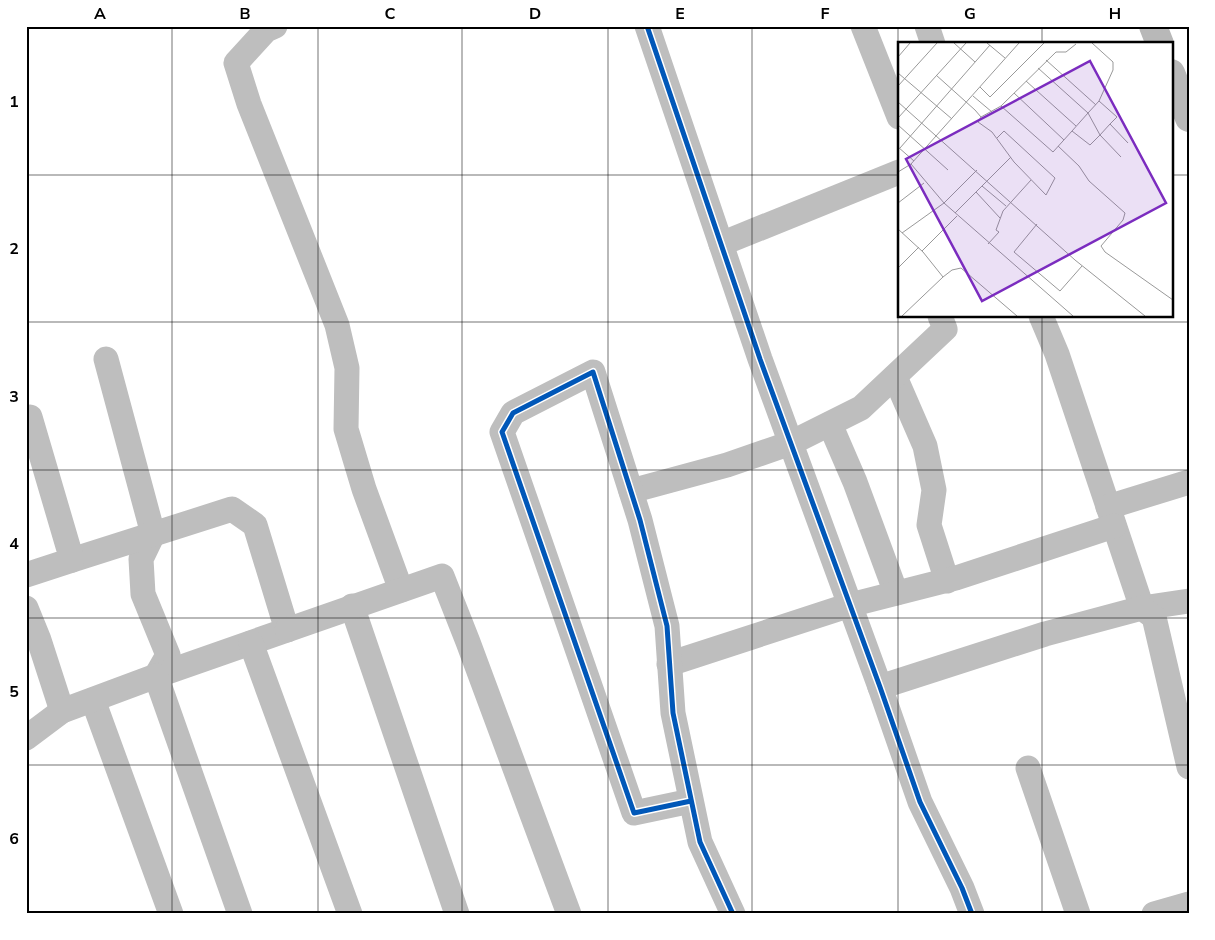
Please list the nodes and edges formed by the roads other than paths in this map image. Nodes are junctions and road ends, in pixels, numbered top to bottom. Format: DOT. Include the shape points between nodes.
graph roads {
  1 [pos="275,26"];
  2 [pos="647,26"];
  3 [pos="863,26"];
  4 [pos="926,26"];
  5 [pos="1153,26"];
  6 [pos="933,42"];
  7 [pos="1159,42"];
  8 [pos="1172,75"];
  9 [pos="898,114"];
  10 [pos="1189,118"];
  11 [pos="898,172"];
  12 [pos="721,244"];
  13 [pos="941,318"];
  14 [pos="1042,318"];
  15 [pos="106,360"];
  16 [pos="895,377"];
  17 [pos="30,417"];
  18 [pos="830,424"];
  19 [pos="791,443"];
  20 [pos="1189,482"];
  21 [pos="631,490"];
  22 [pos="1111,517"];
  23 [pos="153,534"];
  24 [pos="72,560"];
  25 [pos="26,575"];
  26 [pos="947,581"];
  27 [pos="401,590"];
  28 [pos="896,593"];
  29 [pos="1189,601"];
  30 [pos="850,605"];
  31 [pos="352,606"];
  32 [pos="26,608"];
  33 [pos="1142,608"];
  34 [pos="287,630"];
  35 [pos="251,643"];
  36 [pos="669,664"];
  37 [pos="156,676"];
  38 [pos="880,687"];
  39 [pos="93,700"];
  40 [pos="62,711"];
  41 [pos="26,738"];
  42 [pos="1189,765"];
  43 [pos="1028,768"];
  44 [pos="691,801"];
  45 [pos="1185,907"];
  46 [pos="172,914"];
  47 [pos="240,914"];
  48 [pos="350,914"];
  49 [pos="457,914"];
  50 [pos="569,914"];
  51 [pos="733,914"];
  52 [pos="972,914"];
  53 [pos="1078,914"];
  54 [pos="1154,914"];
  1 -- 27 [label="street" via="266,30 236,63 249,104 337,325 347,368 346,429"];
  2 -- 12 [label="street"];
  3 -- 9 [label="street"];
  4 -- 6 [label="street"];
  5 -- 7 [label="street"];
  8 -- 10 [label="street"];
  11 -- 12 [label="street"];
  12 -- 19 [label="street"];
  13 -- 16 [label="street" via="945,329"];
  14 -- 22 [label="street" via="1057,354"];
  15 -- 23 [label="street"];
  16 -- 18 [label="street" via="861,408"];
  16 -- 26 [label="street" via="925,446 934,490 929,525"];
  17 -- 24 [label="street"];
  18 -- 19 [label="street"];
  18 -- 28 [label="street"];
  19 -- 21 [label="street" via="727,465"];
  19 -- 30 [label="street"];
  20 -- 22 [label="street"];
  21 -- 36 [label="street" via="667,626"];
  21 -- 44 [label="street" via="592,372 512,413 502,432 634,813"];
  22 -- 26 [label="street"];
  22 -- 33 [label="street"];
  23 -- 24 [label="street"];
  23 -- 34 [label="street" via="232,509 255,525"];
  23 -- 37 [label="street" via="141,558 143,594 168,655"];
  24 -- 25 [label="street"];
  26 -- 28 [label="street"];
  27 -- 31 [label="street"];
  27 -- 50 [label="street" via="442,576"];
  28 -- 30 [label="street"];
  29 -- 33 [label="street"];
  30 -- 36 [label="street"];
  30 -- 38 [label="street"];
  31 -- 34 [label="street"];
  31 -- 49 [label="street"];
  32 -- 40 [label="street"];
  33 -- 38 [label="street" via="1046,634"];
  33 -- 42 [label="street" via="1154,617"];
  34 -- 35 [label="street"];
  35 -- 37 [label="street"];
  35 -- 48 [label="street"];
  36 -- 44 [label="street" via="673,713"];
  37 -- 39 [label="street"];
  37 -- 47 [label="street"];
  38 -- 52 [label="street" via="920,802"];
  39 -- 40 [label="street"];
  39 -- 46 [label="street"];
  40 -- 41 [label="street"];
  43 -- 53 [label="street"];
  44 -- 51 [label="street" via="700,842"];
  45 -- 54 [label="street"];
}
